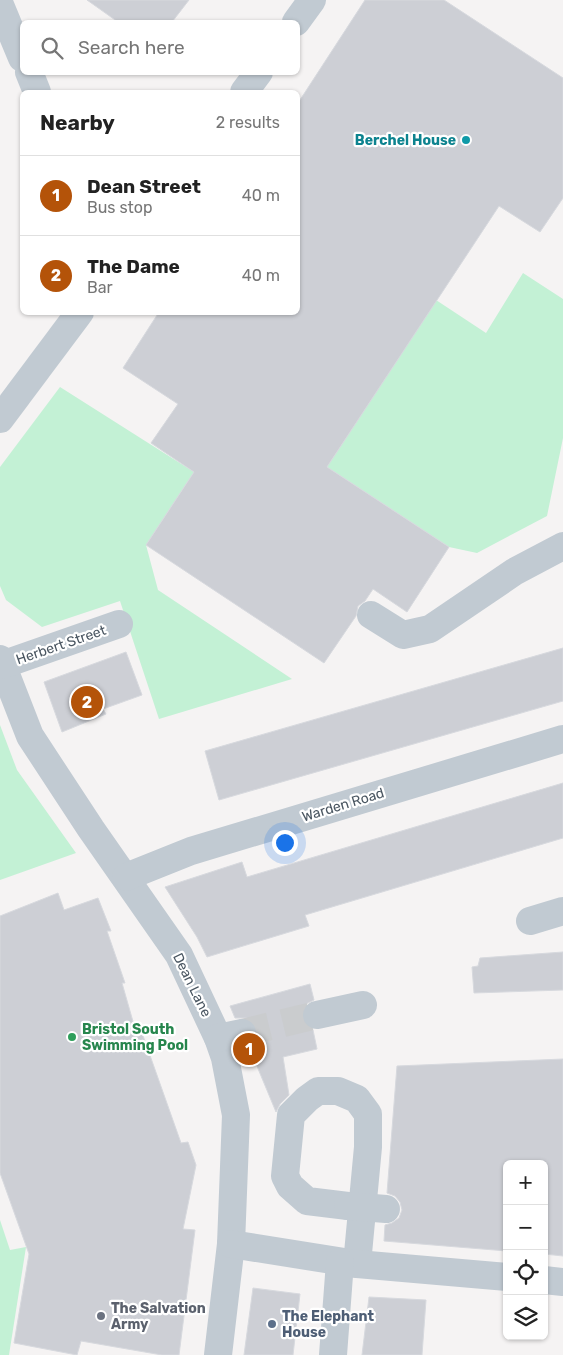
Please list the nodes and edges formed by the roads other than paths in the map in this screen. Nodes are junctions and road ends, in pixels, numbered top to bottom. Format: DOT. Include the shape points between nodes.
graph roads {
  1 [pos="312,0"];
  2 [pos="0,5"];
  3 [pos="297,20"];
  4 [pos="20,53"];
  5 [pos="30,75"];
  6 [pos="257,75"];
  7 [pos="36,90"];
  8 [pos="246,90"];
  9 [pos="78,315"];
  10 [pos="0,419"];
  11 [pos="563,546"];
  12 [pos="370,615"];
  13 [pos="119,624"];
  14 [pos="1,662"];
  15 [pos="563,739"];
  16 [pos="126,878"];
  17 [pos="563,911"];
  18 [pos="530,921"];
  19 [pos="363,1005"];
  20 [pos="317,1015"];
  21 [pos="386,1208"];
  22 [pos="231,1244"];
  23 [pos="348,1263"];
  24 [pos="503,1277"];
  25 [pos="548,1280"];
  26 [pos="563,1282"];
  27 [pos="218,1355"];
  28 [pos="333,1355"];
  1 -- 3 [label="street"];
  2 -- 4 [label="street"];
  5 -- 7 [label="street"];
  6 -- 8 [label="street"];
  9 -- 10 [label="street"];
  11 -- 12 [label="street" via="514,572 430,629 403,635"];
  13 -- 14 [label="street, Herbert Street"];
  14 -- 16 [label="street, Dean Lane" via="30,736"];
  15 -- 16 [label="street, Warden Road" via="191,852"];
  16 -- 22 [label="street, Dean Lane" via="230,1035 225,1058 236,1114"];
  17 -- 18 [label="street"];
  19 -- 20 [label="street"];
  21 -- 23 [label="street, bridge" via="348,1206 307,1201 290,1186 285,1176 291,1115 307,1098 318,1091 338,1091 357,1099 368,1114 368,1147"];
  22 -- 23 [label="street"];
  22 -- 27 [label="street, Dean Lane"];
  23 -- 24 [label="street"];
  23 -- 28 [label="street"];
  25 -- 26 [label="street"];
}
